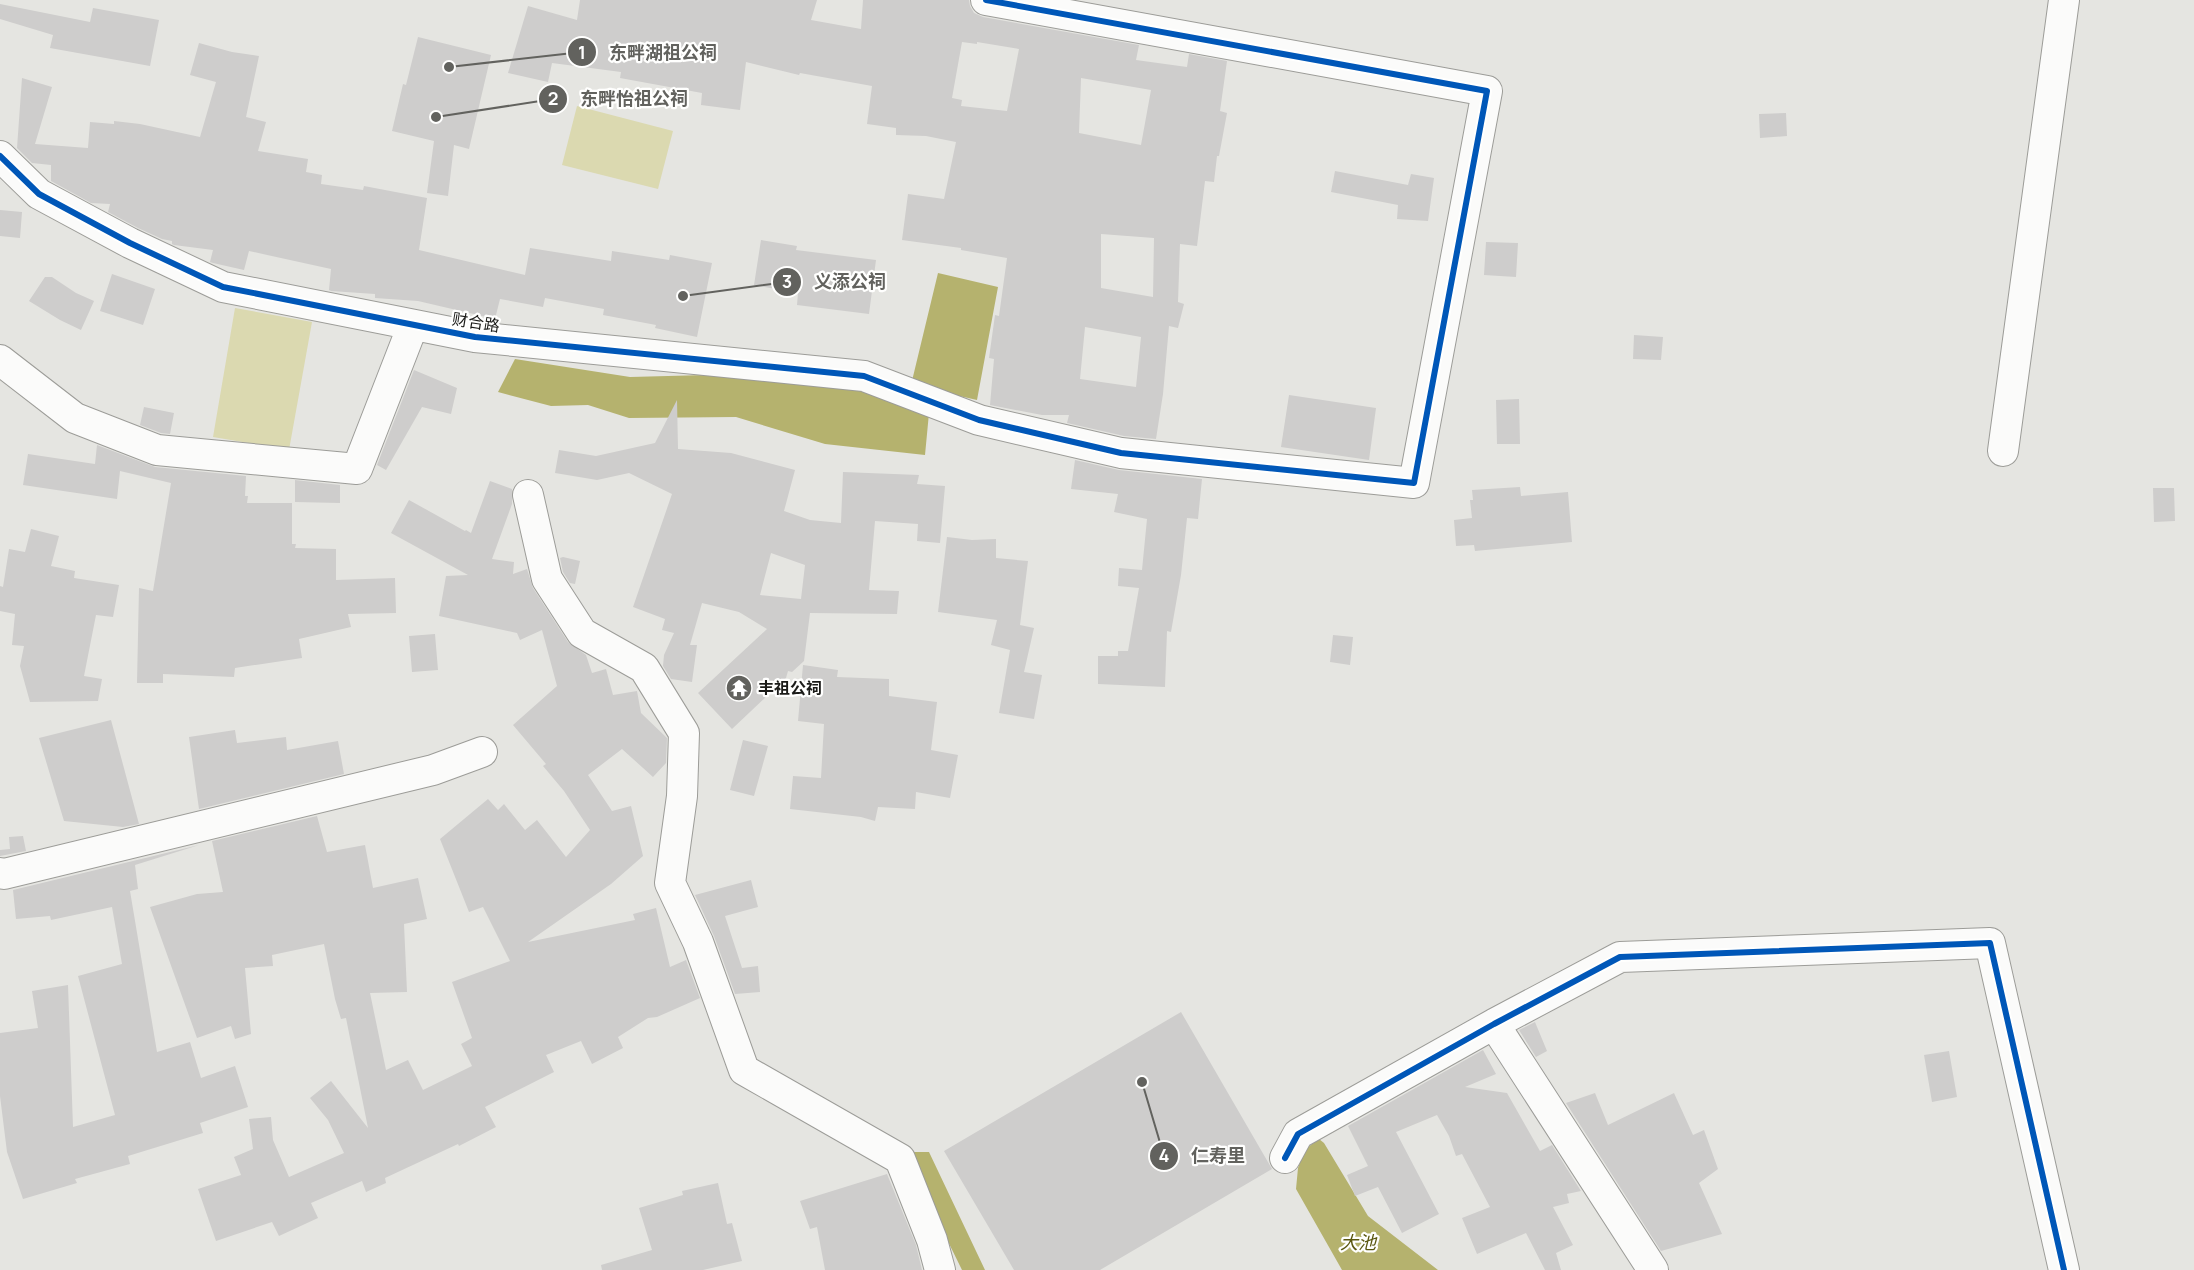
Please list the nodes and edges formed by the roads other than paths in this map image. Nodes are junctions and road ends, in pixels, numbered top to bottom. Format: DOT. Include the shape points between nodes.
graph roads {
  1 [pos="986,0"];
  2 [pos="2064,0"];
  3 [pos="0,156"];
  4 [pos="413,325"];
  5 [pos="0,360"];
  6 [pos="2003,451"];
  7 [pos="528,495"];
  8 [pos="482,752"];
  9 [pos="0,873"];
  10 [pos="1494,1024"];
  11 [pos="1285,1158"];
  12 [pos="940,1270"];
  13 [pos="1653,1270"];
  14 [pos="2064,1270"];
  1 -- 4 [label="street, 财合路" via="1487,91 1414,483 1121,453 980,420 864,376 475,337"];
  2 -- 6 [label="street"];
  3 -- 4 [label="street, 财合路" via="39,194 223,287"];
  4 -- 5 [label="street" via="357,469 157,450 75,418"];
  7 -- 12 [label="street" via="547,579 582,633 644,668 684,733 682,796 670,883 698,942 744,1070 900,1159"];
  8 -- 9 [label="street" via="433,770"];
  10 -- 11 [label="street" via="1298,1134"];
  10 -- 13 [label="street"];
  10 -- 14 [label="street" via="1620,957 1990,943"];
}
